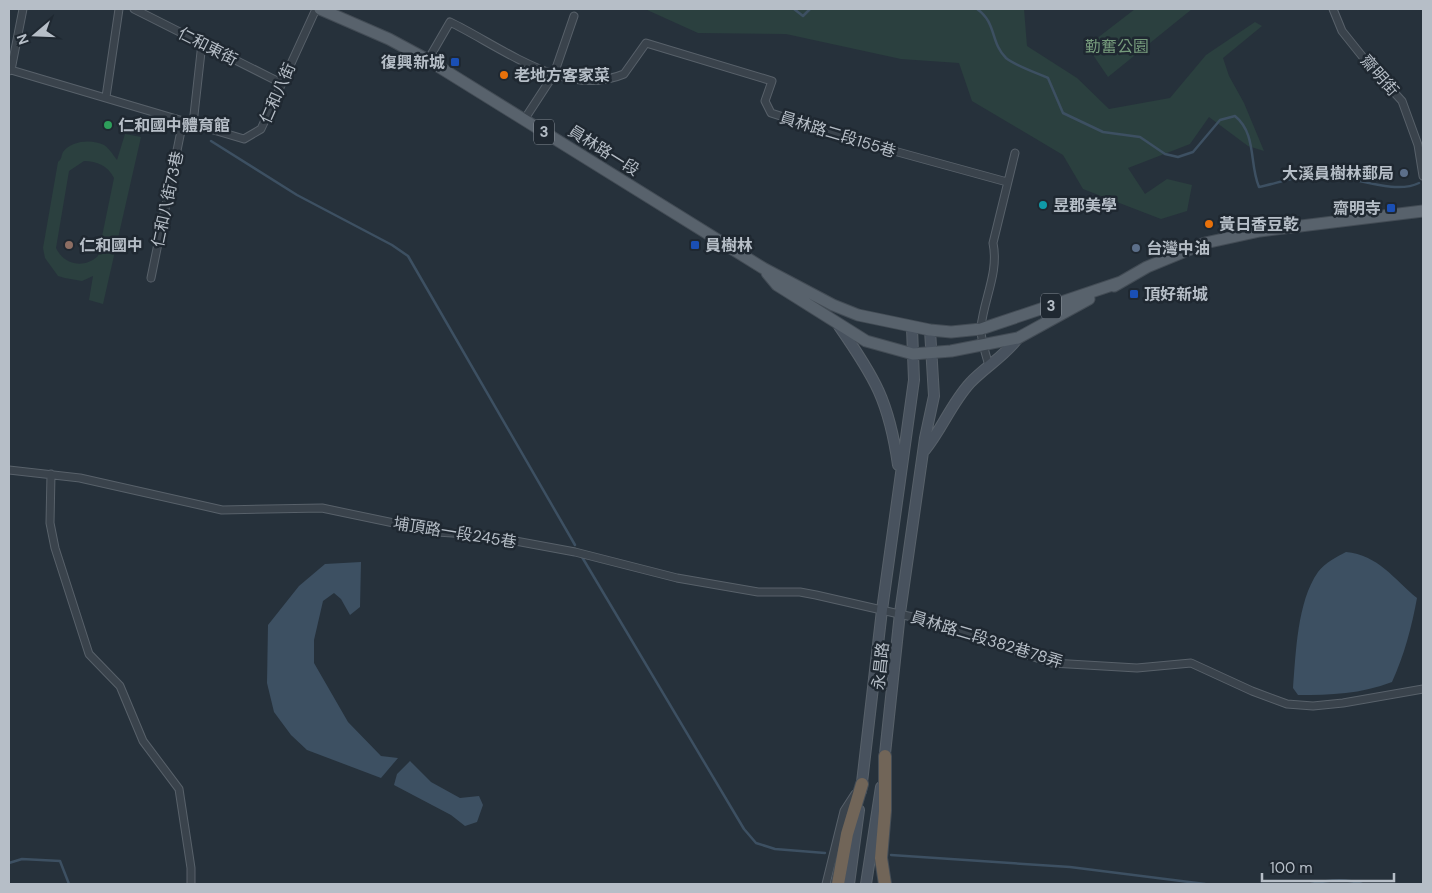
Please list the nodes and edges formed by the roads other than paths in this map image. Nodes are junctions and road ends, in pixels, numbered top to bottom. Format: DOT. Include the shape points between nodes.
graph roads {
  1 [pos="24,9"];
  2 [pos="118,9"];
  3 [pos="134,9"];
  4 [pos="316,9"];
  5 [pos="320,9"];
  6 [pos="1333,9"];
  7 [pos="574,16"];
  8 [pos="202,43"];
  9 [pos="428,60"];
  10 [pos="10,70"];
  11 [pos="554,74"];
  12 [pos="281,83"];
  13 [pos="106,97"];
  14 [pos="524,120"];
  15 [pos="183,121"];
  16 [pos="193,124"];
  17 [pos="1015,153"];
  18 [pos="1423,176"];
  19 [pos="1007,182"];
  20 [pos="1423,211"];
  21 [pos="763,268"];
  22 [pos="151,278"];
  23 [pos="1121,282"];
  24 [pos="839,326"];
  25 [pos="912,328"];
  26 [pos="981,329"];
  27 [pos="930,330"];
  28 [pos="1018,338"];
  29 [pos="984,346"];
  30 [pos="931,352"];
  31 [pos="913,354"];
  32 [pos="989,366"];
  33 [pos="925,450"];
  34 [pos="9,470"];
  35 [pos="51,474"];
  36 [pos="900,478"];
  37 [pos="882,610"];
  38 [pos="900,613"];
  39 [pos="1423,688"];
  40 [pos="885,756"];
  41 [pos="862,784"];
  42 [pos="191,884"];
  43 [pos="826,884"];
  44 [pos="838,884"];
  45 [pos="849,884"];
  46 [pos="866,884"];
  47 [pos="885,884"];
  1 -- 10 [label="street"];
  2 -- 13 [label="street"];
  3 -- 8 [label="street, 仁和東街"];
  4 -- 12 [label="street, 仁和八街"];
  5 -- 9 [label="main road, 員林路一段 / 3"];
  6 -- 18 [label="street, 齋明街" via="1342,31 1402,101 1418,145"];
  7 -- 11 [label="street"];
  8 -- 12 [label="street, 仁和東街"];
  8 -- 16 [label="street"];
  9 -- 11 [label="street" via="450,22 528,65"];
  9 -- 14 [label="main road, 員林路一段 / 3"];
  10 -- 13 [label="street, 仁和八街"];
  11 -- 14 [label="street"];
  11 -- 19 [label="street, 員林路二段155巷" via="598,79 624,74 646,43 772,81 765,101 771,113"];
  12 -- 16 [label="street, 仁和八街" via="261,129 254,135 244,139"];
  13 -- 15 [label="street, 仁和八街"];
  14 -- 21 [label="main road, 員林路一段 / 3"];
  15 -- 16 [label="street, 仁和八街"];
  15 -- 22 [label="street, 仁和八街73巷"];
  17 -- 19 [label="street"];
  19 -- 26 [label="street" via="993,243 996,257 994,272"];
  20 -- 23 [label="main road, 3" via="1260,231 1206,243 1147,267"];
  21 -- 24 [label="main road, 員林路一段 / 3" via="777,285"];
  21 -- 25 [label="main road, 員林路一段 / 3" via="833,305 858,315"];
  23 -- 26 [label="main road, 3"];
  23 -- 28 [label="main road, 3"];
  24 -- 31 [label="main road, 員林路一段 / 3" via="866,341"];
  24 -- 36 [label="main road" via="879,386 893,430"];
  25 -- 27 [label="main road, 3"];
  25 -- 31 [label="main road, 永昌路"];
  26 -- 27 [label="main road, 3"];
  26 -- 29 [label="street"];
  27 -- 30 [label="main road, 永昌路"];
  28 -- 29 [label="main road, 3"];
  28 -- 32 [label="main road"];
  29 -- 30 [label="main road, 3"];
  29 -- 32 [label="street"];
  30 -- 31 [label="main road, 員林路一段 / 3"];
  30 -- 33 [label="main road, 永昌路" via="934,396"];
  31 -- 36 [label="main road, 永昌路" via="914,380"];
  32 -- 33 [label="main road" via="950,408"];
  33 -- 38 [label="main road, 永昌路"];
  34 -- 35 [label="street, 埔頂路一段245巷"];
  35 -- 37 [label="street, 埔頂路一段245巷" via="222,510 322,508 437,532 483,535 574,552 677,578 758,592 800,592"];
  35 -- 42 [label="street" via="50,523 55,548 89,654 120,686 142,741 179,789"];
  36 -- 37 [label="main road, 永昌路"];
  37 -- 38 [label="street, 埔頂路一段245巷"];
  37 -- 41 [label="main road, 永昌路"];
  38 -- 39 [label="street, 員林路二段382巷78弄" via="1052,663 1137,668 1192,663 1287,704 1342,703"];
  38 -- 40 [label="main road, 永昌路"];
  40 -- 46 [label="main road, 永昌路"];
  40 -- 47 [label="highway" via="881,858"];
  41 -- 43 [label="street" via="844,810"];
  41 -- 44 [label="highway" via="847,834"];
  41 -- 45 [label="main road, 永昌路"];
}
